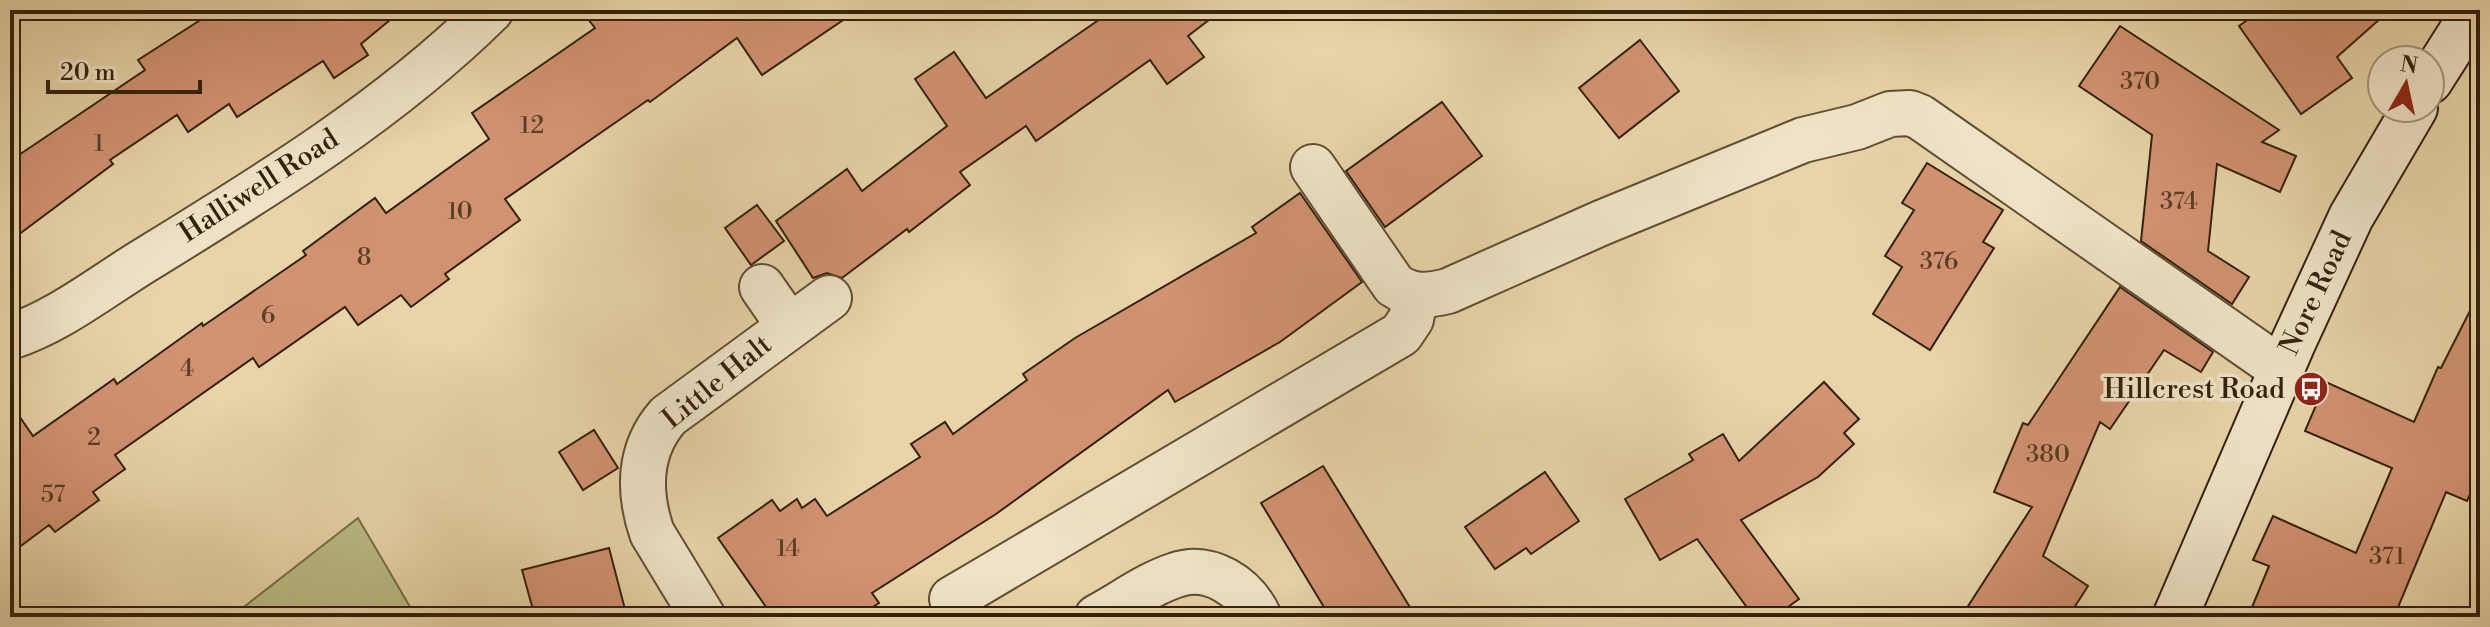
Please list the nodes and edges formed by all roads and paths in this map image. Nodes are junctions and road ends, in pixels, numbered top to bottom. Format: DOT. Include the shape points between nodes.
graph roads {
  1 [pos="491,10"];
  2 [pos="2475,10"];
  3 [pos="2446,56"];
  4 [pos="2406,124"];
  5 [pos="1313,167"];
  6 [pos="762,287"];
  7 [pos="1416,295"];
  8 [pos="829,298"];
  9 [pos="789,326"];
  10 [pos="10,337"];
  11 [pos="2281,369"];
  12 [pos="952,599"];
  13 [pos="703,617"];
  14 [pos="1097,617"];
  15 [pos="1259,617"];
  16 [pos="2175,617"];
  1 -- 10 [label="street, Halliwell Road" via="393,96 267,184"];
  2 -- 3 [label="street"];
  4 -- 11 [label="street, Nore Road" via="2351,217"];
  5 -- 7 [label="street" via="1394,285"];
  6 -- 9 [label="street, Little Halt"];
  7 -- 11 [label="street" via="1448,291 1803,140 1910,113"];
  7 -- 12 [label="street" via="1401,334"];
  8 -- 9 [label="street, Little Halt"];
  9 -- 13 [label="street, Little Halt" via="668,416 648,447 642,481 647,519"];
  11 -- 16 [label="street, Nore Road"];
  14 -- 15 [label="street" via="1179,573 1209,574 1240,589"];
}
